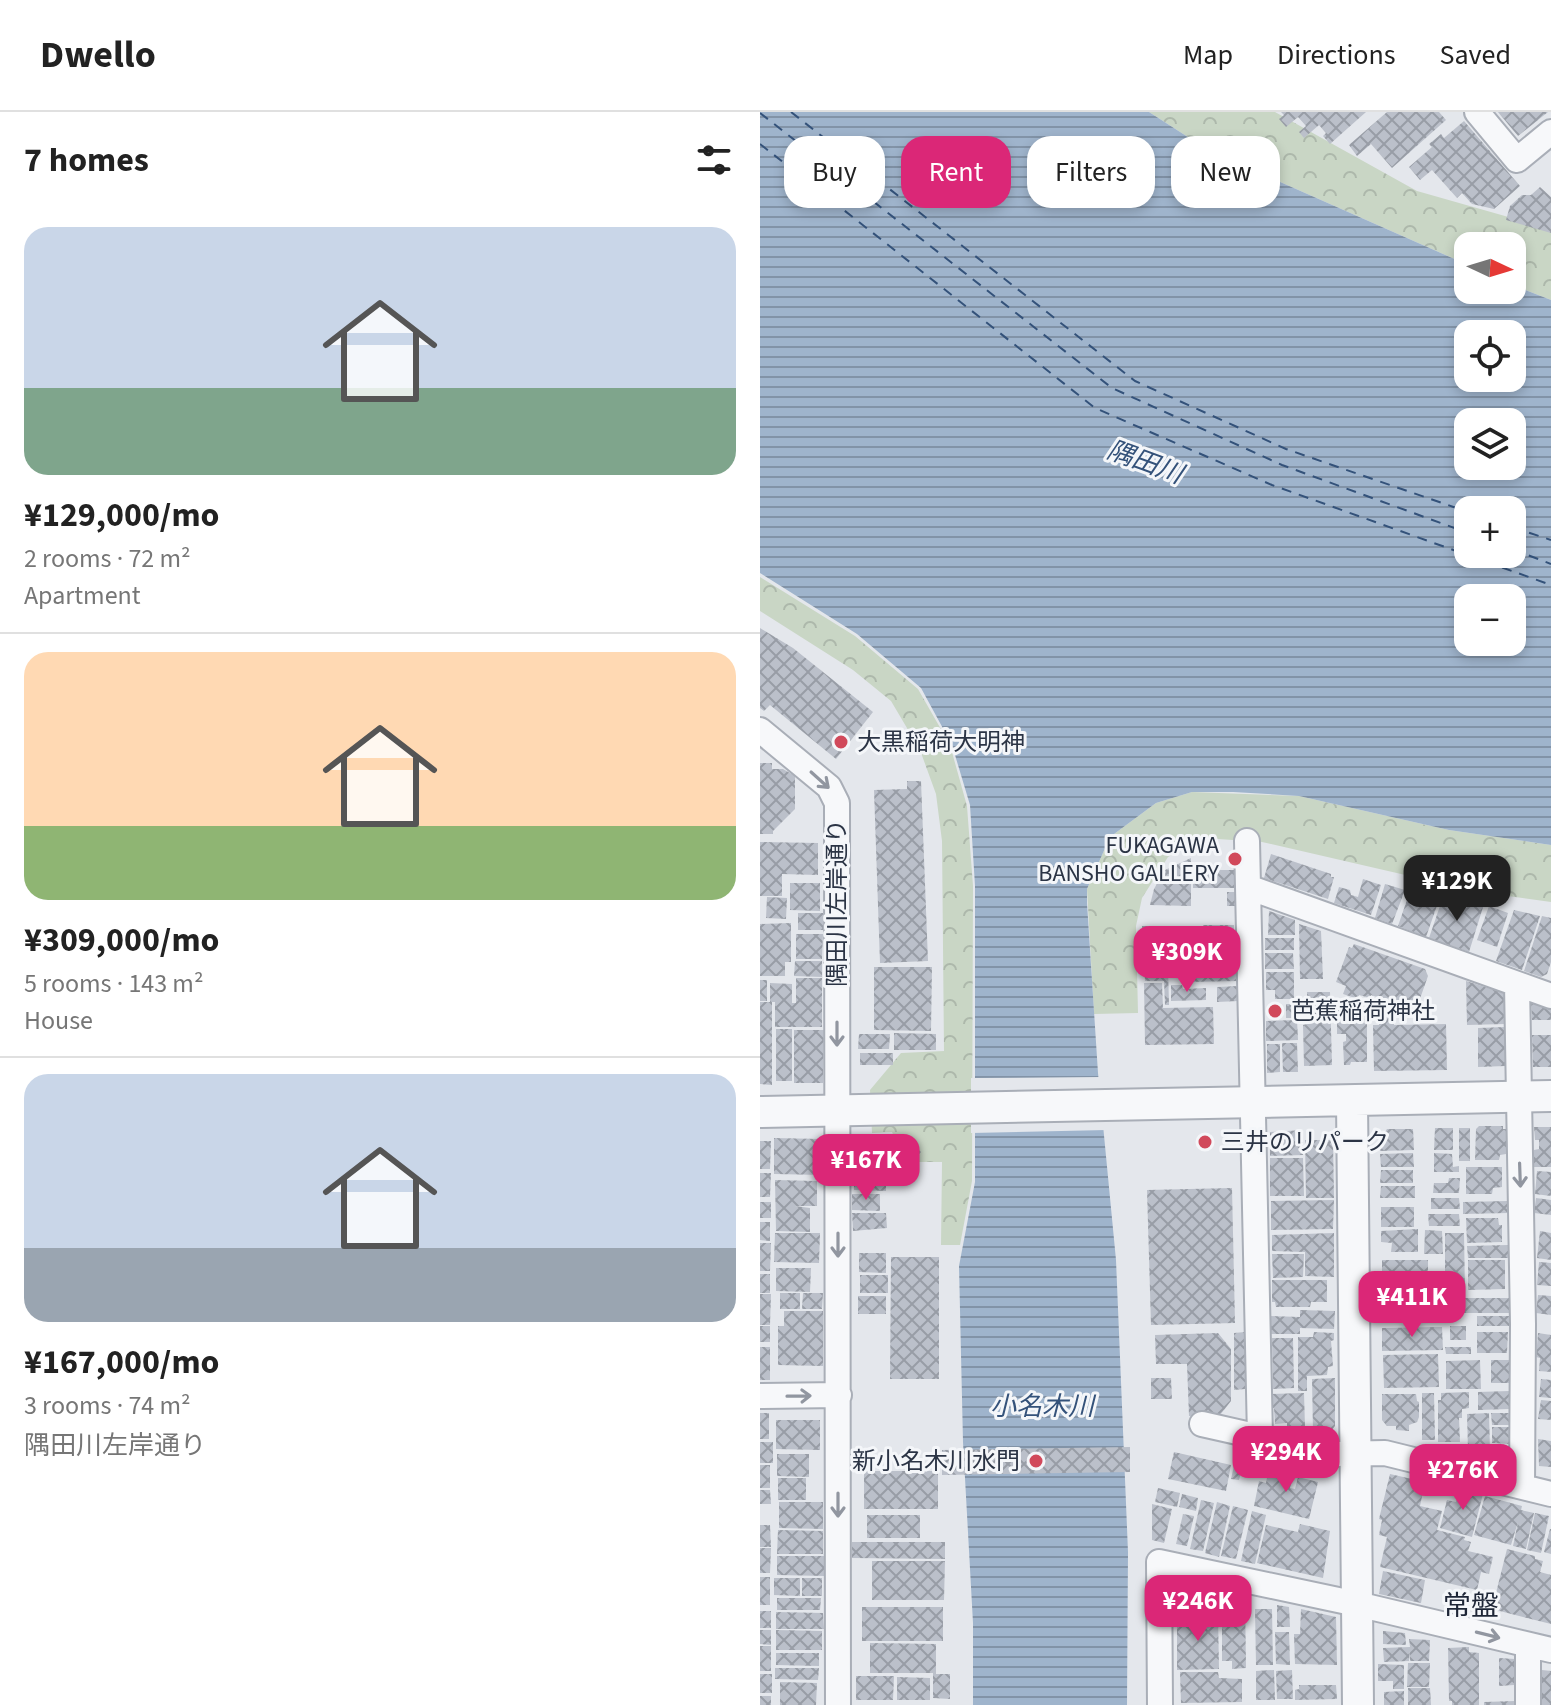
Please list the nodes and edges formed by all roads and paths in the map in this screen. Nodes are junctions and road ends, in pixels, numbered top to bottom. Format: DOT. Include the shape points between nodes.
graph roads {
  1 [pos="1477,112"];
  2 [pos="1551,132"];
  3 [pos="760,730"];
  4 [pos="1247,841"];
  5 [pos="1248,887"];
  6 [pos="1517,984"];
  7 [pos="1551,996"];
  8 [pos="1551,1096"];
  9 [pos="1517,1097"];
  10 [pos="1352,1101"];
  11 [pos="1253,1102"];
  12 [pos="837,1111"];
  13 [pos="760,1112"];
  14 [pos="839,1395"];
  15 [pos="760,1396"];
  16 [pos="1202,1424"];
  17 [pos="1260,1437"];
  18 [pos="1355,1453"];
  19 [pos="1522,1486"];
  20 [pos="1551,1494"];
  21 [pos="1357,1604"];
  22 [pos="1539,1648"];
  23 [pos="838,1705"];
  24 [pos="1160,1705"];
  25 [pos="1358,1705"];
  26 [pos="1528,1705"];
  1 -- 2 [label="street" via="1517,160"];
  3 -- 12 [label="street, 隅田川左岸通り, one-way" via="829,787 837,803"];
  4 -- 5 [label="street"];
  5 -- 6 [label="street"];
  5 -- 11 [label="street"];
  6 -- 7 [label="street"];
  6 -- 9 [label="street"];
  8 -- 9 [label="street"];
  9 -- 10 [label="street"];
  9 -- 19 [label="street, one-way"];
  10 -- 11 [label="street"];
  10 -- 18 [label="street"];
  11 -- 12 [label="street"];
  11 -- 17 [label="street"];
  12 -- 13 [label="street"];
  12 -- 14 [label="street, 隅田川左岸通り, one-way"];
  15 -- 14 [label="street, one-way"];
  14 -- 23 [label="street, 隅田川左岸通り, one-way"];
  16 -- 17 [label="street"];
  17 -- 18 [label="street" via="1335,1454"];
  18 -- 19 [label="street" via="1385,1453"];
  18 -- 21 [label="street"];
  19 -- 20 [label="street"];
  21 -- 22 [label="street, one-way"];
  21 -- 24 [label="street" via="1159,1562"];
  21 -- 25 [label="street"];
  22 -- 26 [label="street"];
}
